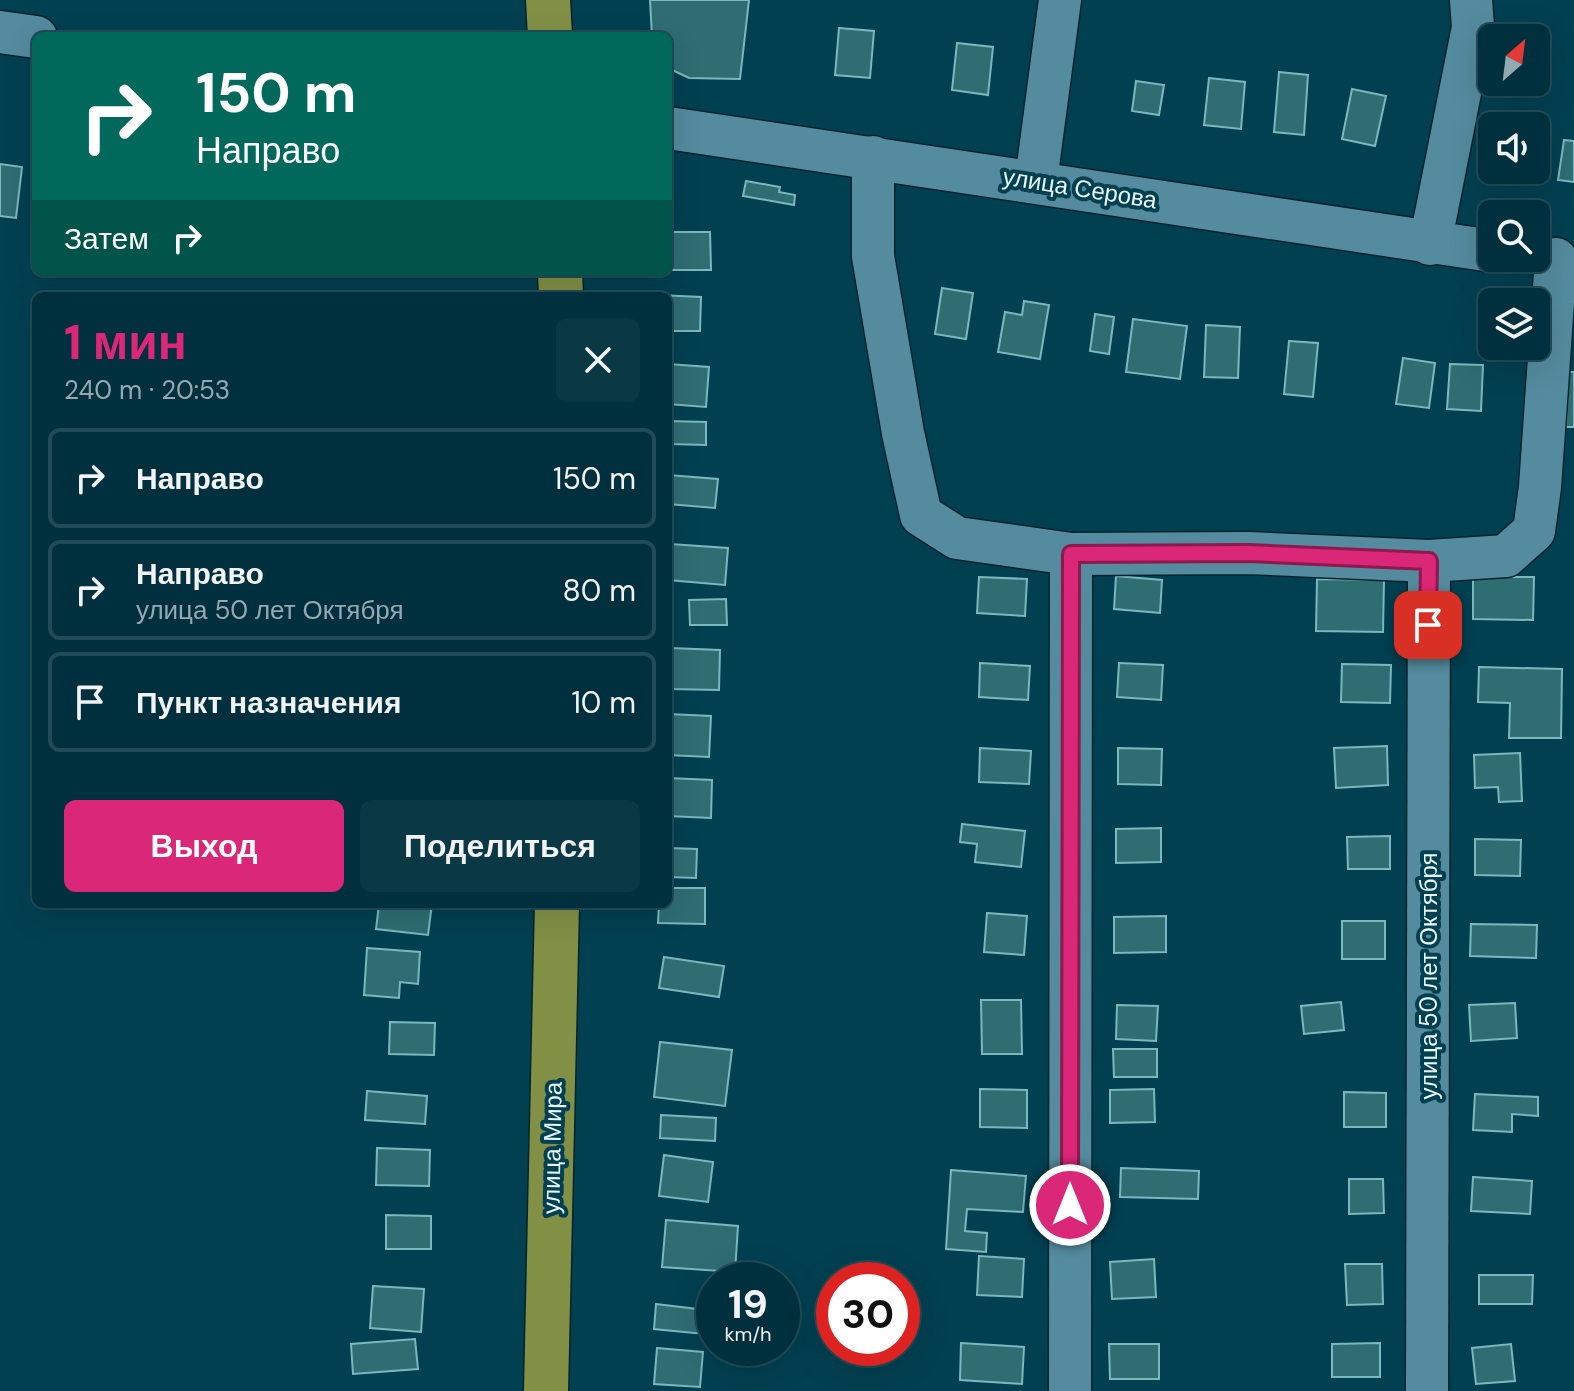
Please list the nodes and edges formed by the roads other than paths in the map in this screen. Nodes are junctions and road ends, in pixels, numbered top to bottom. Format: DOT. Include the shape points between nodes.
graph roads {
  1 [pos="548,0"];
  2 [pos="1060,0"];
  3 [pos="1471,0"];
  4 [pos="0,32"];
  5 [pos="550,32"];
  6 [pos="32,36"];
  7 [pos="672,129"];
  8 [pos="873,157"];
  9 [pos="1036,181"];
  10 [pos="1430,244"];
  11 [pos="1478,249"];
  12 [pos="1555,259"];
  13 [pos="1071,554"];
  14 [pos="1429,561"];
  15 [pos="557,908"];
  16 [pos="546,1391"];
  17 [pos="1070,1391"];
  18 [pos="1427,1391"];
  1 -- 5 [label="main road"];
  2 -- 9 [label="street"];
  3 -- 10 [label="street" via="1473,27"];
  4 -- 6 [label="street"];
  7 -- 8 [label="street, улица Серова"];
  8 -- 9 [label="street, улица Серова"];
  8 -- 13 [label="street" via="873,256 921,515 957,538"];
  9 -- 10 [label="street, улица Серова"];
  10 -- 11 [label="street, улица Серова"];
  12 -- 14 [label="street" via="1534,531 1506,556"];
  13 -- 14 [label="street" via="1248,553"];
  13 -- 17 [label="street"];
  14 -- 18 [label="street, улица 50 лет Октября"];
  15 -- 16 [label="main road, улица Мира"];
}
